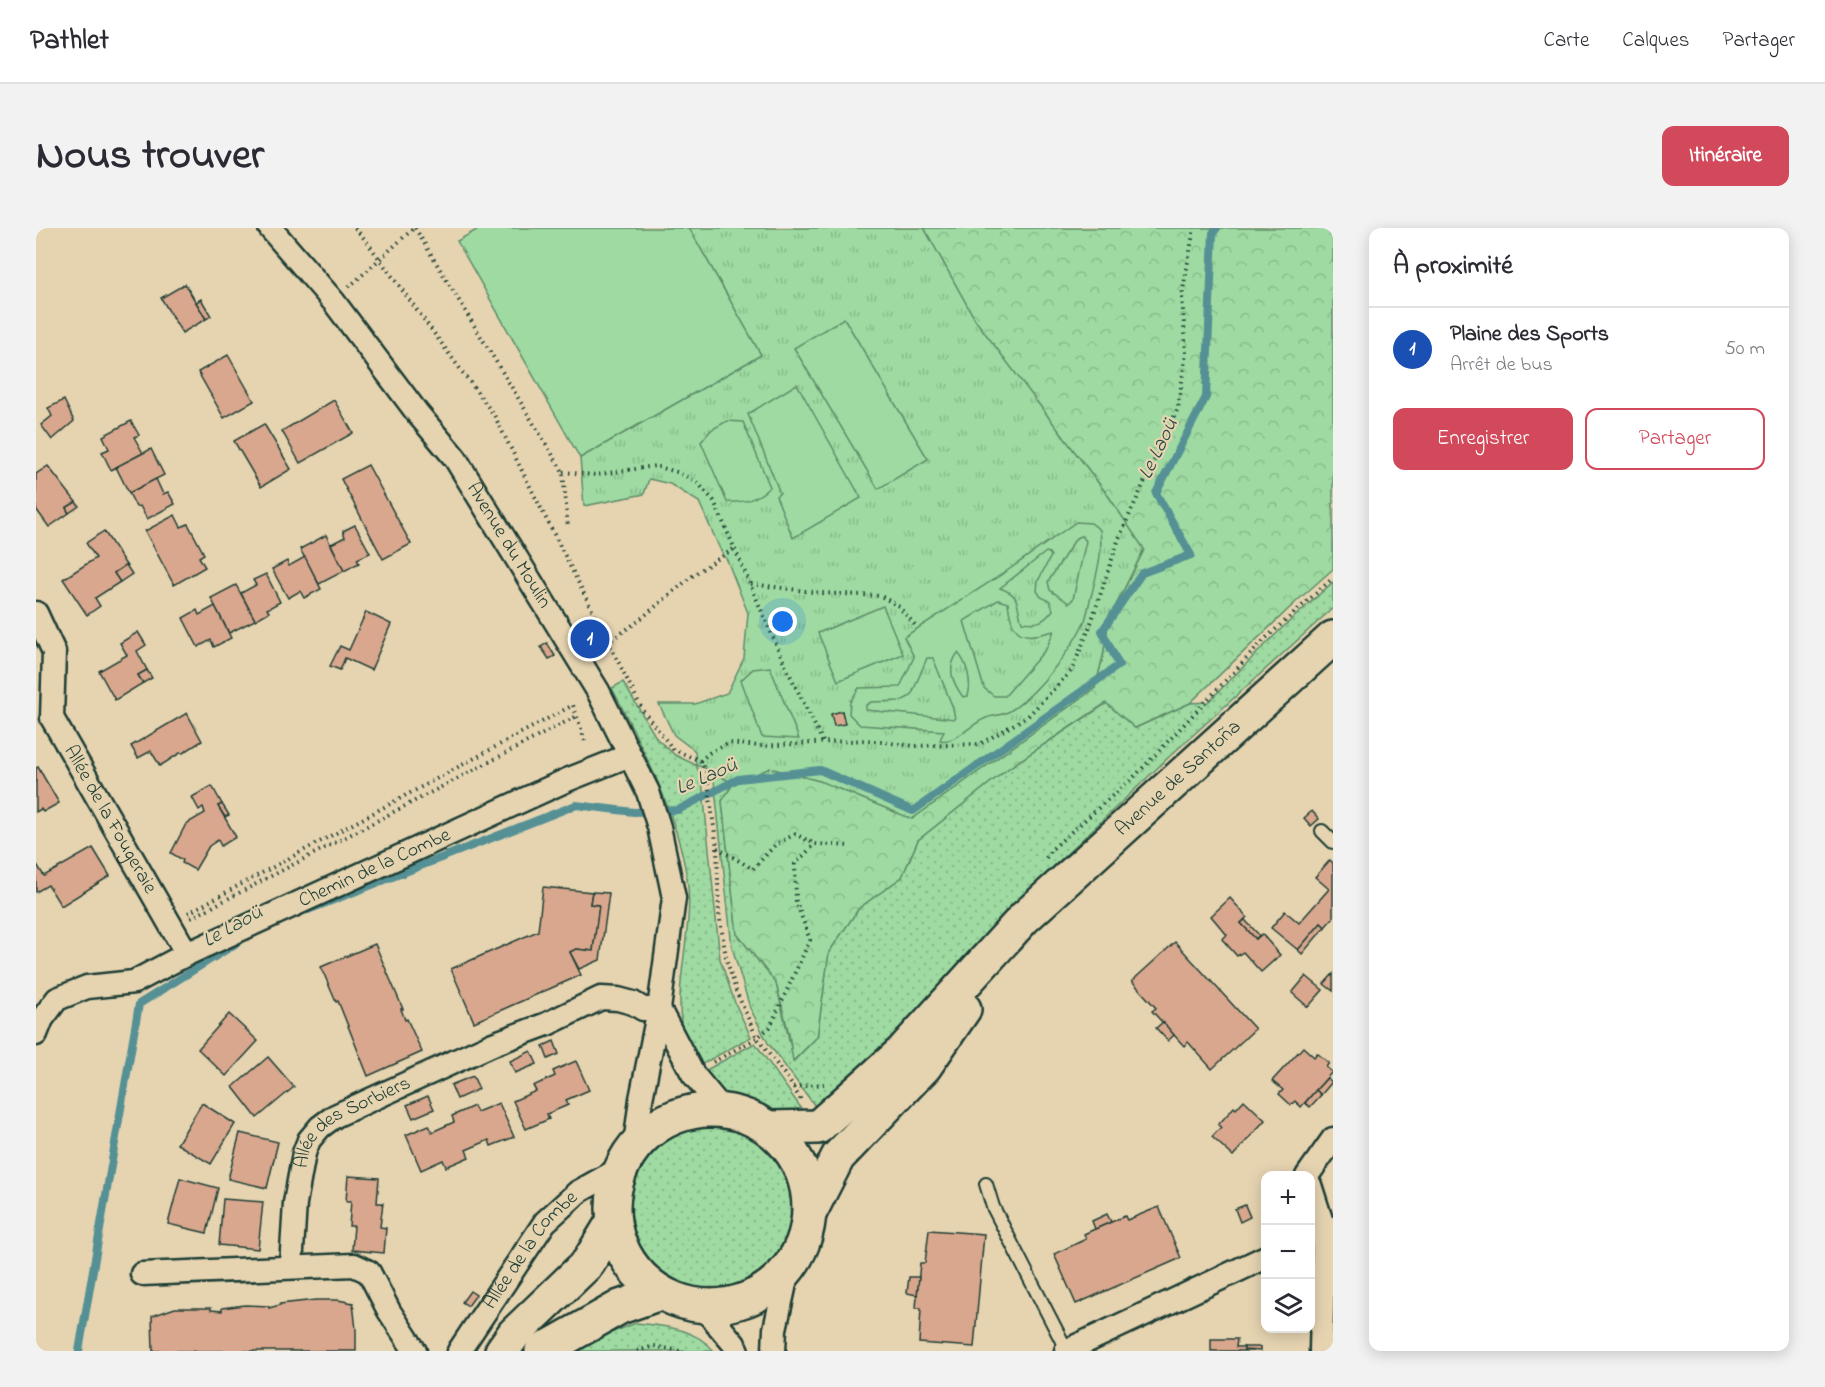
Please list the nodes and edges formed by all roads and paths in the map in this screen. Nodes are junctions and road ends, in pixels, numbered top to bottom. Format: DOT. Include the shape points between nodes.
graph roads {
  1 [pos="270,228"];
  2 [pos="355,228"];
  3 [pos="415,228"];
  4 [pos="1194,228"];
  5 [pos="379,258"];
  6 [pos="334,302"];
  7 [pos="563,472"];
  8 [pos="568,528"];
  9 [pos="735,548"];
  10 [pos="750,584"];
  11 [pos="36,613"];
  12 [pos="915,625"];
  13 [pos="1333,638"];
  14 [pos="608,643"];
  15 [pos="577,716"];
  16 [pos="823,742"];
  17 [pos="586,744"];
  18 [pos="630,754"];
  19 [pos="700,761"];
  20 [pos="1322,831"];
  21 [pos="1333,842"];
  22 [pos="815,844"];
  23 [pos="852,846"];
  24 [pos="717,848"];
  25 [pos="179,918"];
  26 [pos="1024,918"];
  27 [pos="182,923"];
  28 [pos="187,954"];
  29 [pos="659,1009"];
  30 [pos="36,1034"];
  31 [pos="757,1038"];
  32 [pos="711,1063"];
  33 [pos="802,1102"];
  34 [pos="722,1109"];
  35 [pos="770,1128"];
  36 [pos="1333,1139"];
  37 [pos="628,1157"];
  38 [pos="1311,1171"];
  39 [pos="986,1184"];
  40 [pos="1315,1200"];
  41 [pos="810,1212"];
  42 [pos="613,1222"];
  43 [pos="1323,1231"];
  44 [pos="1261,1260"];
  45 [pos="291,1266"];
  46 [pos="788,1270"];
  47 [pos="142,1275"];
  48 [pos="660,1293"];
  49 [pos="702,1307"];
  50 [pos="1095,1344"];
  51 [pos="415,1351"];
  52 [pos="459,1351"];
  53 [pos="502,1351"];
  54 [pos="542,1351"];
  55 [pos="637,1351"];
  56 [pos="680,1351"];
  57 [pos="737,1351"];
  58 [pos="774,1351"];
  59 [pos="1066,1351"];
  60 [pos="1321,1351"];
  1 -- 6 [label="street, Avenue du Moulin"];
  2 -- 5 [label="path"];
  3 -- 5 [label="path"];
  3 -- 7 [label="path"];
  4 -- 16 [label="path" via="1182,296 1186,353 1178,408 1119,538 1072,670 1028,716 980,744"];
  5 -- 6 [label="path"];
  5 -- 14 [label="path" via="494,415"];
  6 -- 18 [label="street, Avenue du Moulin" via="455,458 598,691"];
  7 -- 8 [label="path"];
  7 -- 9 [label="path" via="595,475 655,466 677,472 698,483 714,501"];
  9 -- 10 [label="path"];
  9 -- 14 [label="path" via="696,573"];
  10 -- 12 [label="path" via="881,596 898,606"];
  10 -- 16 [label="path"];
  11 -- 28 [label="street, Allée de la Fougeraie" via="54,652 52,718"];
  13 -- 26 [label="main road, Avenue de Santoña"];
  14 -- 19 [label="path" via="643,711 673,749"];
  15 -- 17 [label="path"];
  15 -- 25 [label="path" via="573,705"];
  15 -- 27 [label="path"];
  16 -- 19 [label="path" via="759,746 729,743"];
  18 -- 28 [label="street, Chemin de la Combe"];
  18 -- 29 [label="street, Avenue du Moulin" via="659,827 674,897"];
  19 -- 24 [label="path" via="706,771"];
  20 -- 21 [label="lane"];
  22 -- 23 [label="path"];
  22 -- 24 [label="path" via="795,834 775,845 753,869"];
  22 -- 31 [label="path" via="795,864 796,901 810,940 770,1027"];
  24 -- 31 [label="path" via="719,913 726,957"];
  26 -- 35 [label="main road, Avenue de Santoña" via="901,1053 818,1127"];
  26 -- 41 [label="main road, Avenue de Santoña" via="925,1066 838,1157"];
  28 -- 30 [label="street, Chemin de la Combe" via="134,982 87,987 57,999"];
  29 -- 34 [label="street" via="693,1074"];
  29 -- 37 [label="street, Avenue du Moulin"];
  29 -- 45 [label="street, Allée des Sorbiers" via="601,998 335,1116 309,1140 304,1153 295,1203"];
  31 -- 32 [label="path"];
  31 -- 33 [label="path"];
  34 -- 35 [label="main road" via="747,1115"];
  34 -- 37 [label="main road" via="690,1112 659,1124"];
  35 -- 41 [label="main road" via="792,1151 806,1179"];
  36 -- 38 [label="street"];
  37 -- 42 [label="main road" via="613,1194"];
  37 -- 52 [label="street, Allée de la Combe" via="578,1192 545,1222"];
  39 -- 59 [label="lane" via="993,1206"];
  40 -- 43 [label="street"];
  41 -- 46 [label="main road" via="804,1243"];
  42 -- 48 [label="main road" via="621,1250 637,1274"];
  42 -- 53 [label="main road" via="588,1263 514,1334"];
  43 -- 60 [label="street"];
  44 -- 50 [label="street"];
  45 -- 47 [label="street"];
  45 -- 51 [label="street" via="354,1265 369,1272"];
  46 -- 49 [label="main road" via="764,1292 735,1305"];
  46 -- 58 [label="street"];
  48 -- 49 [label="main road"];
  48 -- 54 [label="main road" via="620,1307"];
  49 -- 57 [label="street"];
  50 -- 59 [label="street"];
  55 -- 56 [label="path" via="654,1346"];
}
